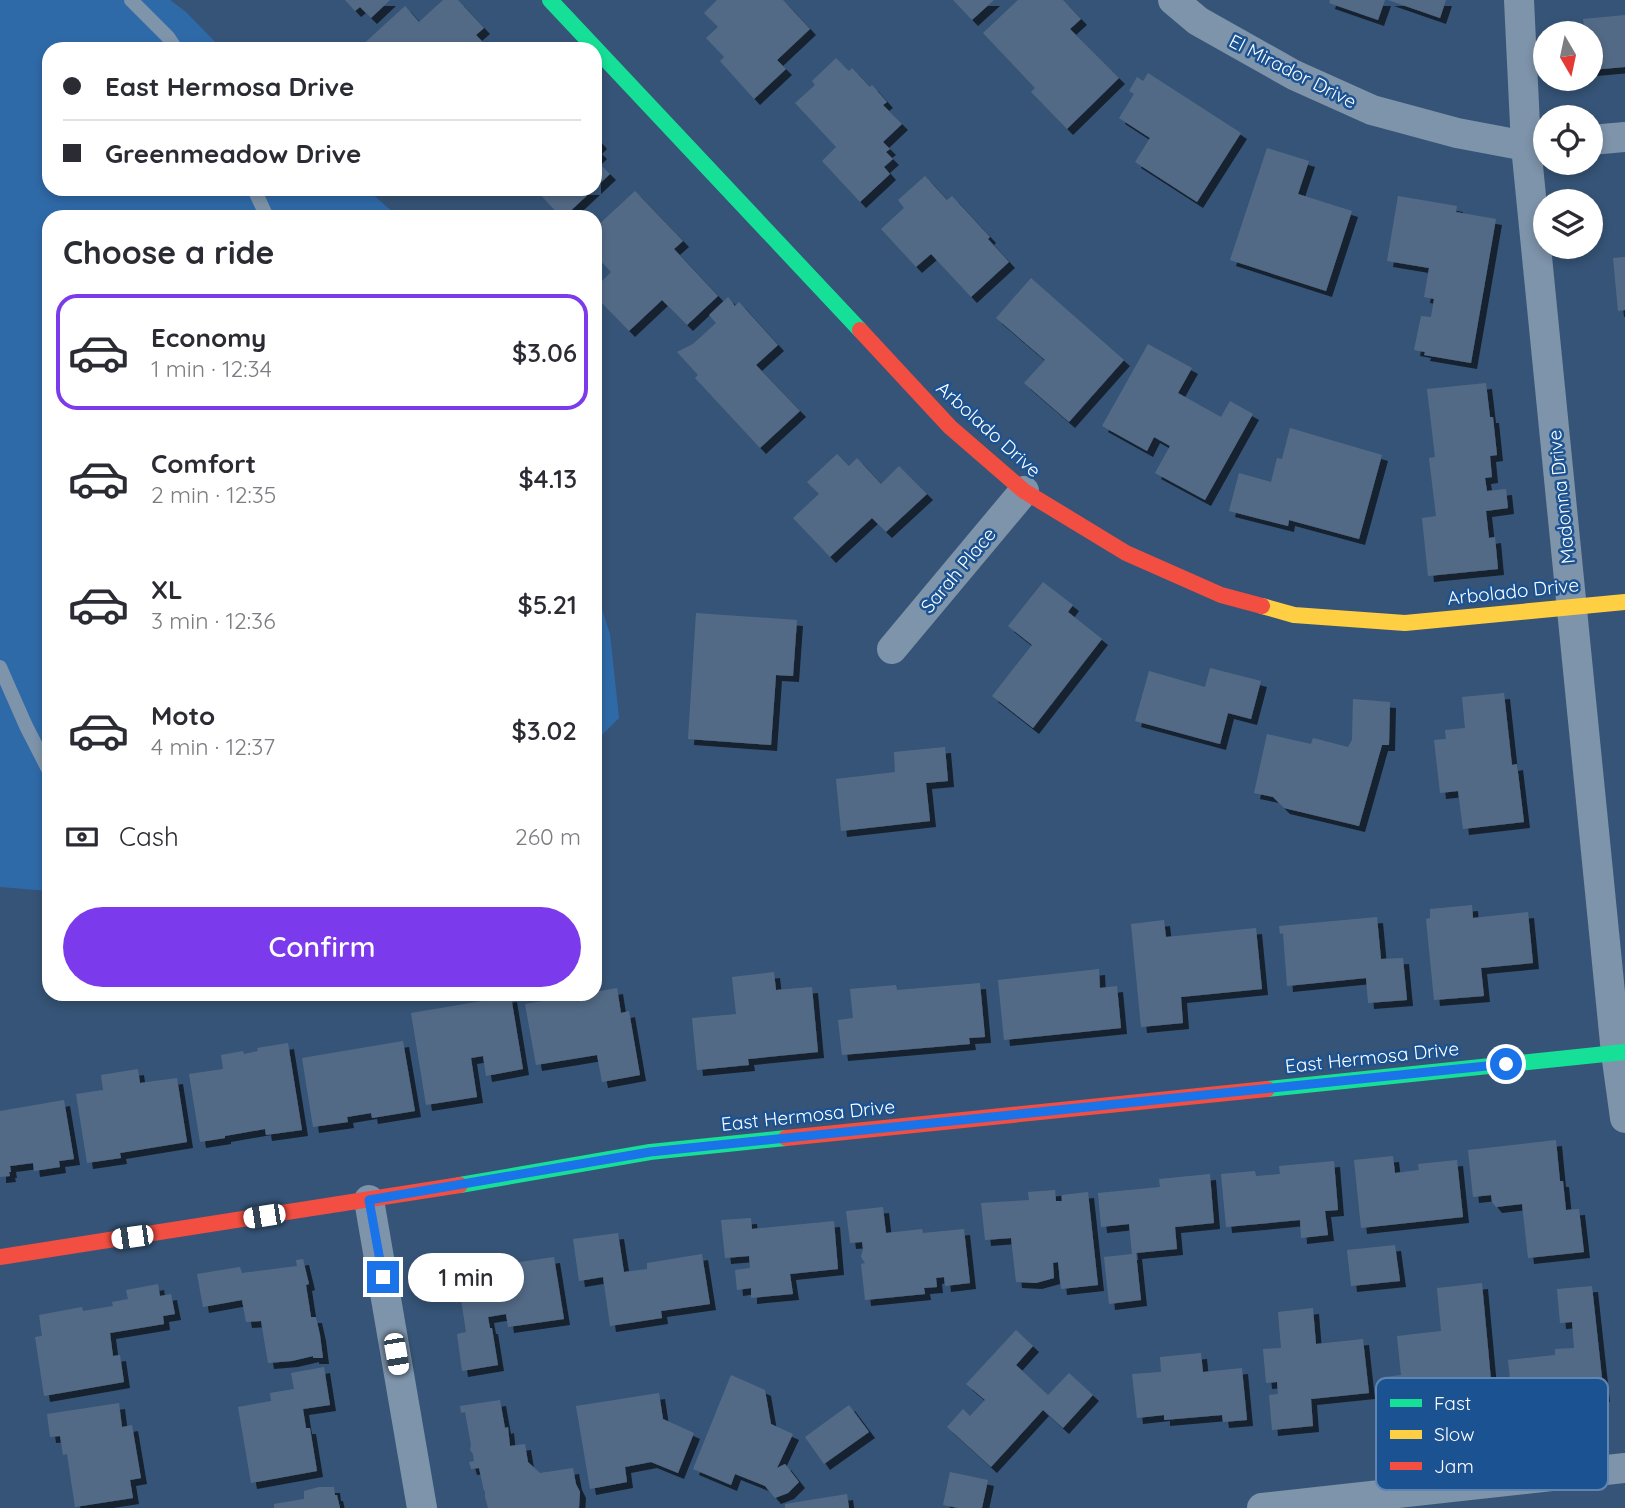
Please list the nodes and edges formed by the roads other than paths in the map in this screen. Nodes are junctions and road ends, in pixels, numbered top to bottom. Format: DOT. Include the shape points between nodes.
graph roads {
  1 [pos="131,0"];
  2 [pos="550,0"];
  3 [pos="1173,0"];
  4 [pos="1520,0"];
  5 [pos="171,42"];
  6 [pos="589,42"];
  7 [pos="602,56"];
  8 [pos="1533,118"];
  9 [pos="1625,137"];
  10 [pos="1603,139"];
  11 [pos="1533,145"];
  12 [pos="1538,175"];
  13 [pos="1024,491"];
  14 [pos="1625,602"];
  15 [pos="1572,606"];
  16 [pos="892,649"];
  17 [pos="0,667"];
  18 [pos="42,757"];
  19 [pos="1621,1052"];
  20 [pos="1625,1118"];
  21 [pos="369,1200"];
  22 [pos="0,1256"];
  23 [pos="1425,1490"];
  24 [pos="422,1508"];
  25 [pos="1262,1508"];
  1 -- 5 [label="lane"];
  2 -- 6 [label="street, Arbolado Drive"];
  3 -- 11 [label="street, El Mirador Drive" via="1198,21 1294,75 1372,110 1457,132"];
  4 -- 8 [label="street, Madonna Drive"];
  7 -- 13 [label="street, Arbolado Drive" via="950,427"];
  9 -- 10 [label="street"];
  12 -- 15 [label="street, Madonna Drive"];
  13 -- 15 [label="street, Arbolado Drive" via="1126,553 1221,595 1294,615 1405,623"];
  13 -- 16 [label="street, Sarah Place"];
  14 -- 15 [label="street, Arbolado Drive"];
  15 -- 19 [label="street, Madonna Drive"];
  17 -- 18 [label="lane"];
  19 -- 20 [label="street, Madonna Drive"];
  19 -- 21 [label="street, East Hermosa Drive" via="650,1152"];
  21 -- 22 [label="street, East Hermosa Drive"];
  21 -- 24 [label="street"];
  23 -- 25 [label="street"];
}
